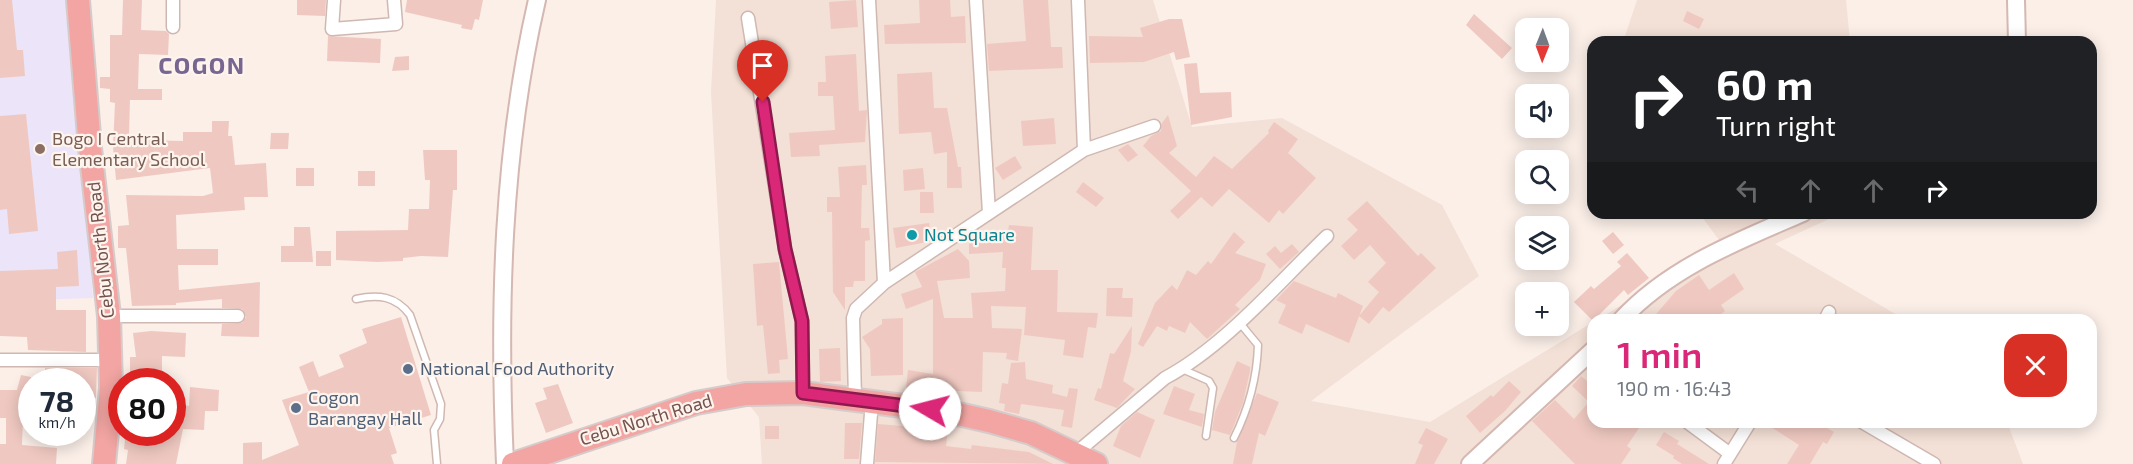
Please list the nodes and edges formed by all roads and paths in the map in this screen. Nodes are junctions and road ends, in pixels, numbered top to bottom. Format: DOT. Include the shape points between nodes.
graph roads {
  1 [pos="78,0"];
  2 [pos="173,0"];
  3 [pos="334,0"];
  4 [pos="393,0"];
  5 [pos="537,0"];
  6 [pos="869,0"];
  7 [pos="976,0"];
  8 [pos="1078,0"];
  9 [pos="2016,0"];
  10 [pos="748,18"];
  11 [pos="173,27"];
  12 [pos="2017,36"];
  13 [pos="1154,126"];
  14 [pos="1084,150"];
  15 [pos="988,213"];
  16 [pos="1789,219"];
  17 [pos="1327,236"];
  18 [pos="884,283"];
  19 [pos="356,299"];
  20 [pos="1628,314"];
  21 [pos="110,316"];
  22 [pos="238,316"];
  23 [pos="1238,322"];
  24 [pos="1587,356"];
  25 [pos="0,360"];
  26 [pos="110,360"];
  27 [pos="112,368"];
  28 [pos="1181,369"];
  29 [pos="803,393"];
  30 [pos="864,400"];
  31 [pos="1693,428"];
  32 [pos="1746,428"];
  33 [pos="1872,428"];
  34 [pos="1206,436"];
  35 [pos="1234,438"];
  36 [pos="108,439"];
  37 [pos="1076,453"];
  38 [pos="1726,461"];
  39 [pos="104,464"];
  40 [pos="437,464"];
  41 [pos="505,464"];
  42 [pos="513,464"];
  43 [pos="867,464"];
  44 [pos="1096,464"];
  45 [pos="1470,464"];
  46 [pos="1934,464"];
  1 -- 21 [label="highway, Cebu North Road"];
  2 -- 11 [label="street"];
  3 -- 4 [label="street" via="332,29 342,30 396,24"];
  5 -- 41 [label="street" via="511,146 500,359"];
  6 -- 18 [label="street"];
  7 -- 15 [label="street"];
  8 -- 14 [label="street"];
  9 -- 12 [label="street"];
  10 -- 29 [label="street" via="785,249 802,321"];
  13 -- 14 [label="street"];
  14 -- 15 [label="street"];
  15 -- 18 [label="street"];
  16 -- 20 [label="street" via="1723,247 1666,280"];
  17 -- 23 [label="street"];
  18 -- 30 [label="street" via="856,309 853,318"];
  19 -- 40 [label="lane" via="386,297 402,305 410,315 441,404 434,430"];
  21 -- 22 [label="street"];
  21 -- 26 [label="highway, Cebu North Road"];
  23 -- 28 [label="street"];
  23 -- 35 [label="lane" via="1258,345 1252,392"];
  24 -- 45 [label="street"];
  25 -- 26 [label="street"];
  26 -- 27 [label="highway, Cebu North Road"];
  28 -- 34 [label="lane" via="1209,381 1213,388"];
  28 -- 37 [label="street"];
  29 -- 30 [label="highway, Cebu North Road"];
  29 -- 42 [label="highway, Cebu North Road" via="746,394 707,400"];
  30 -- 37 [label="highway, Cebu North Road" via="989,421 1031,433"];
  30 -- 43 [label="street"];
  31 -- 38 [label="street"];
  32 -- 38 [label="street"];
  33 -- 46 [label="street"];
  36 -- 39 [label="highway, Cebu North Road"];
  37 -- 44 [label="highway, Cebu North Road"];
}
